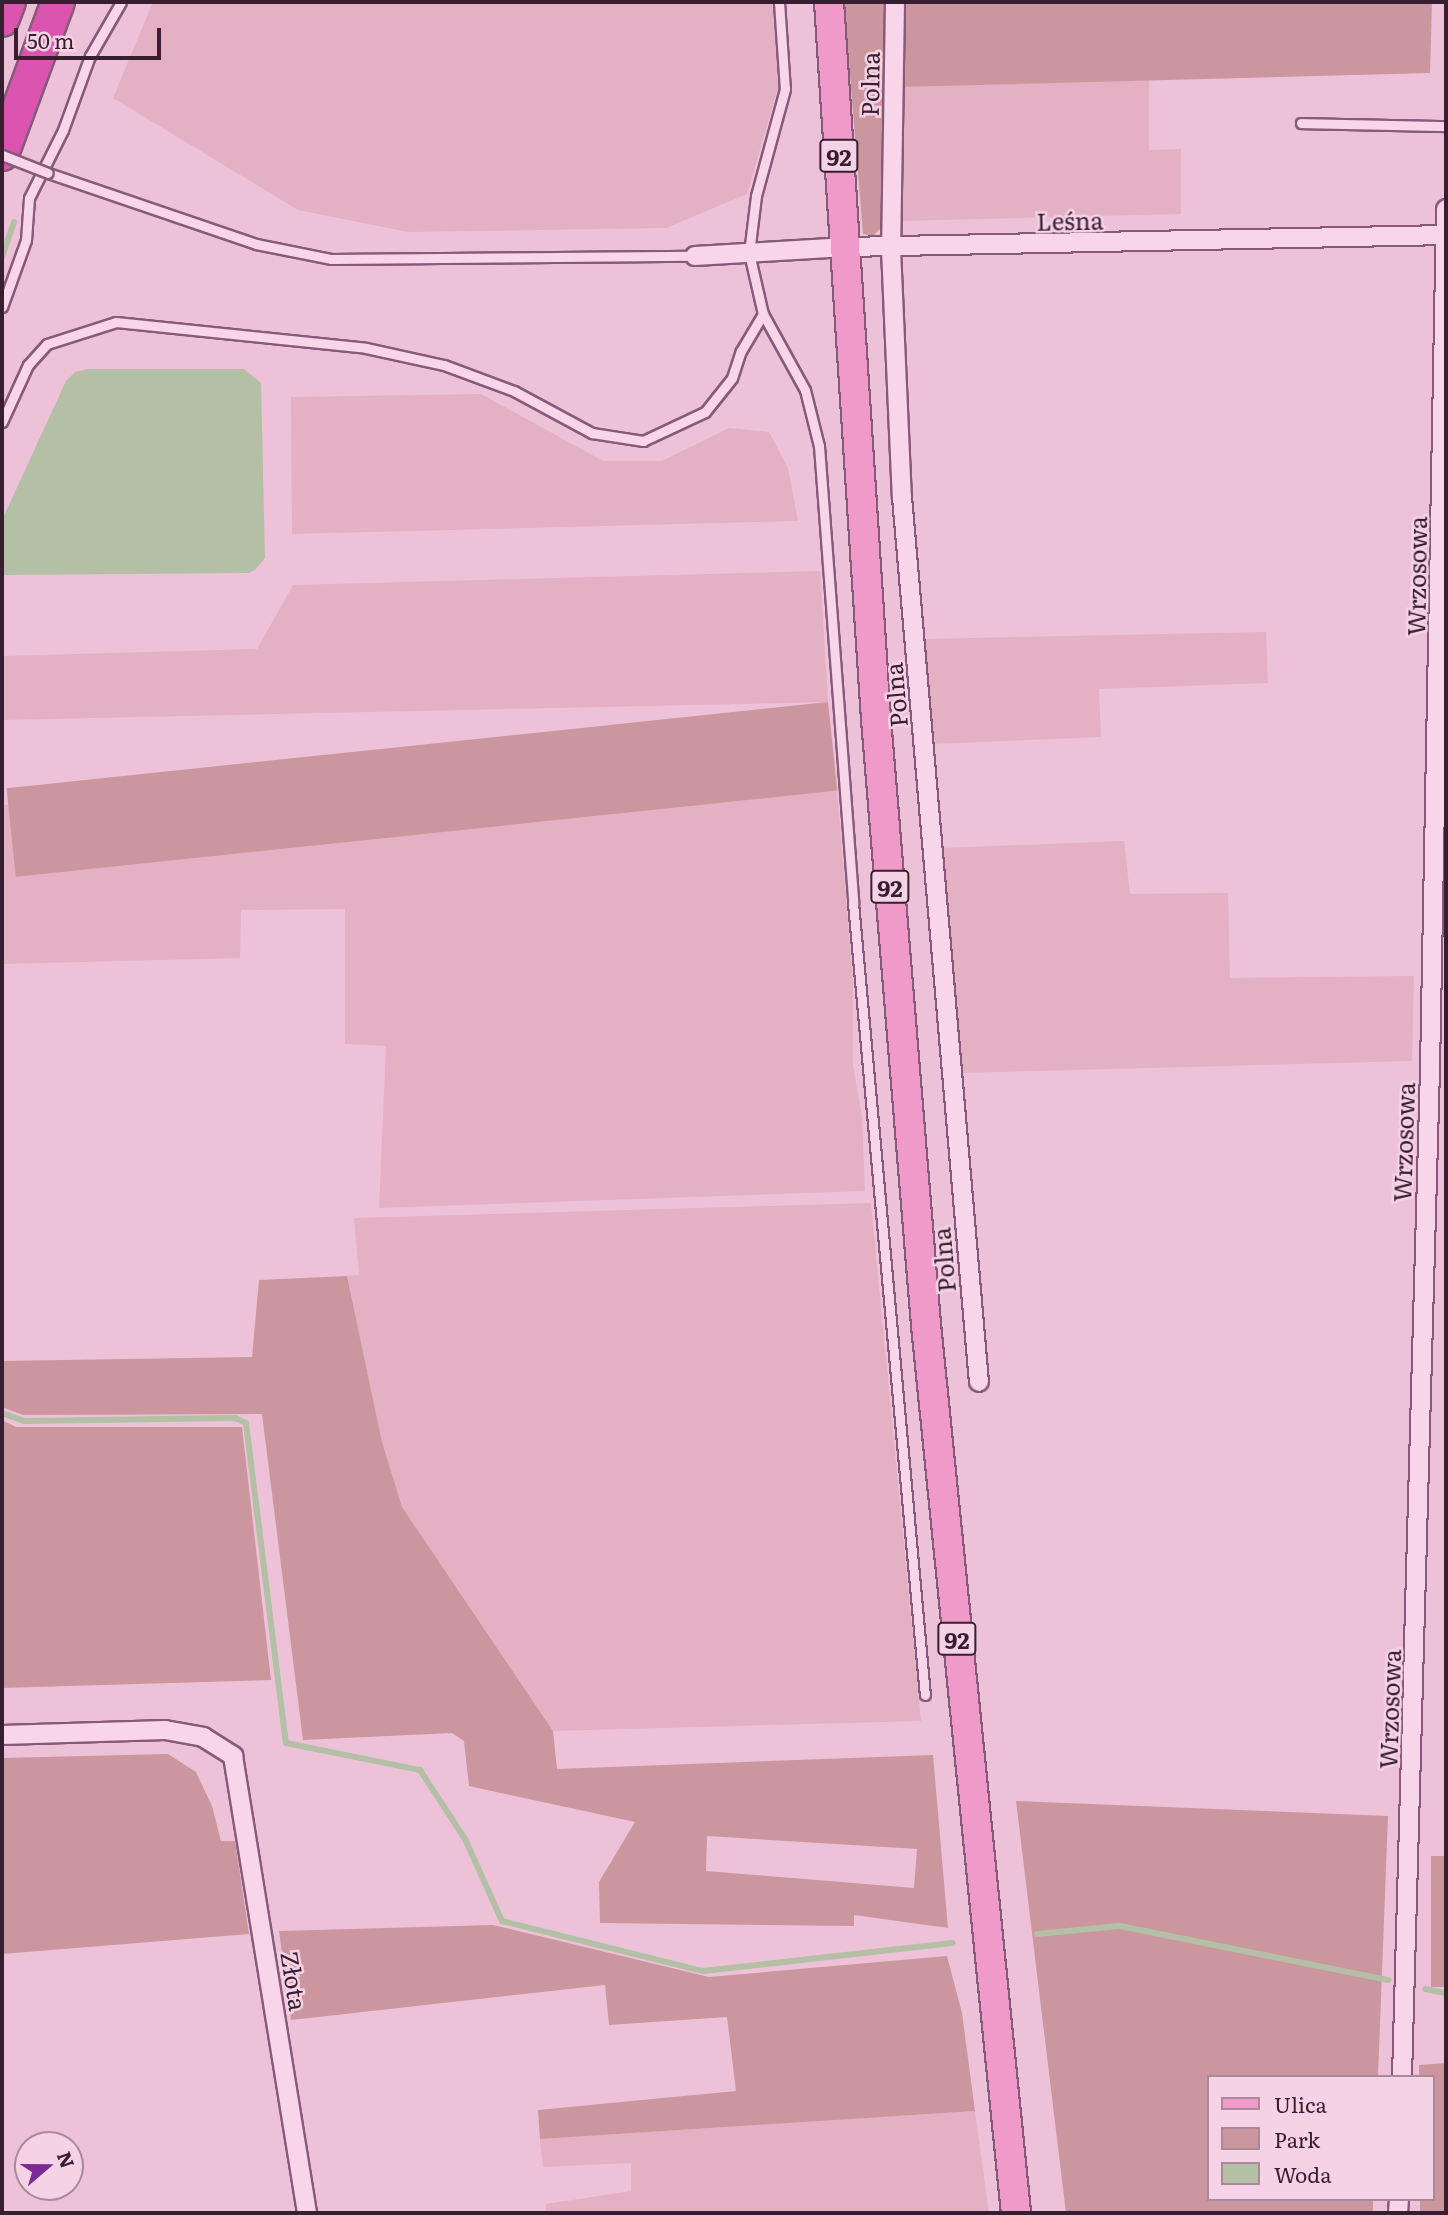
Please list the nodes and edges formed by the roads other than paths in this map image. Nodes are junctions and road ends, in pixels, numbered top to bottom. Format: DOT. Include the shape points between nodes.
graph roads {
  1 [pos="9,2"];
  2 [pos="58,2"];
  3 [pos="121,2"];
  4 [pos="779,2"];
  5 [pos="829,2"];
  6 [pos="895,2"];
  7 [pos="2,20"];
  8 [pos="1301,123"];
  9 [pos="1446,126"];
  10 [pos="2,154"];
  11 [pos="1446,209"];
  12 [pos="1446,235"];
  13 [pos="845,247"];
  14 [pos="891,249"];
  15 [pos="749,253"];
  16 [pos="695,256"];
  17 [pos="2,307"];
  18 [pos="763,314"];
  19 [pos="2,422"];
  20 [pos="1443,568"];
  21 [pos="1438,1069"];
  22 [pos="979,1382"];
  23 [pos="925,1695"];
  24 [pos="2,1735"];
  25 [pos="990,1954"];
  26 [pos="1402,2075"];
  27 [pos="307,2213"];
  28 [pos="1016,2213"];
  29 [pos="1032,2213"];
  1 -- 7 [label="highway"];
  2 -- 10 [label="highway"];
  3 -- 17 [label="lane" via="90,56 29,198 26,240"];
  4 -- 15 [label="lane" via="785,89 755,196"];
  5 -- 13 [label="main road, 92"];
  6 -- 14 [label="street, Polna"];
  8 -- 9 [label="lane"];
  10 -- 16 [label="lane, bridge" via="256,244 331,259"];
  11 -- 12 [label="street, Wrzosowa"];
  12 -- 14 [label="street, Leśna"];
  12 -- 20 [label="street, Wrzosowa"];
  13 -- 14 [label="street, Leśna"];
  13 -- 15 [label="street, Leśna"];
  13 -- 25 [label="main road, 92" via="875,705 925,1311"];
  14 -- 22 [label="street, Polna" via="902,497"];
  15 -- 16 [label="street, Leśna"];
  15 -- 18 [label="lane"];
  18 -- 19 [label="lane" via="741,351 732,378 705,412 643,442 592,433 514,391 444,365 366,348 116,323 47,344 28,365"];
  18 -- 23 [label="lane" via="805,390 819,446 853,903"];
  20 -- 21 [label="street, Wrzosowa"];
  21 -- 26 [label="street, Wrzosowa"];
  24 -- 27 [label="street, Złota" via="165,1730 203,1737 233,1756"];
  25 -- 28 [label="main road, 92"];
  25 -- 29 [label="main road, 92" via="1016,2085"];
}
